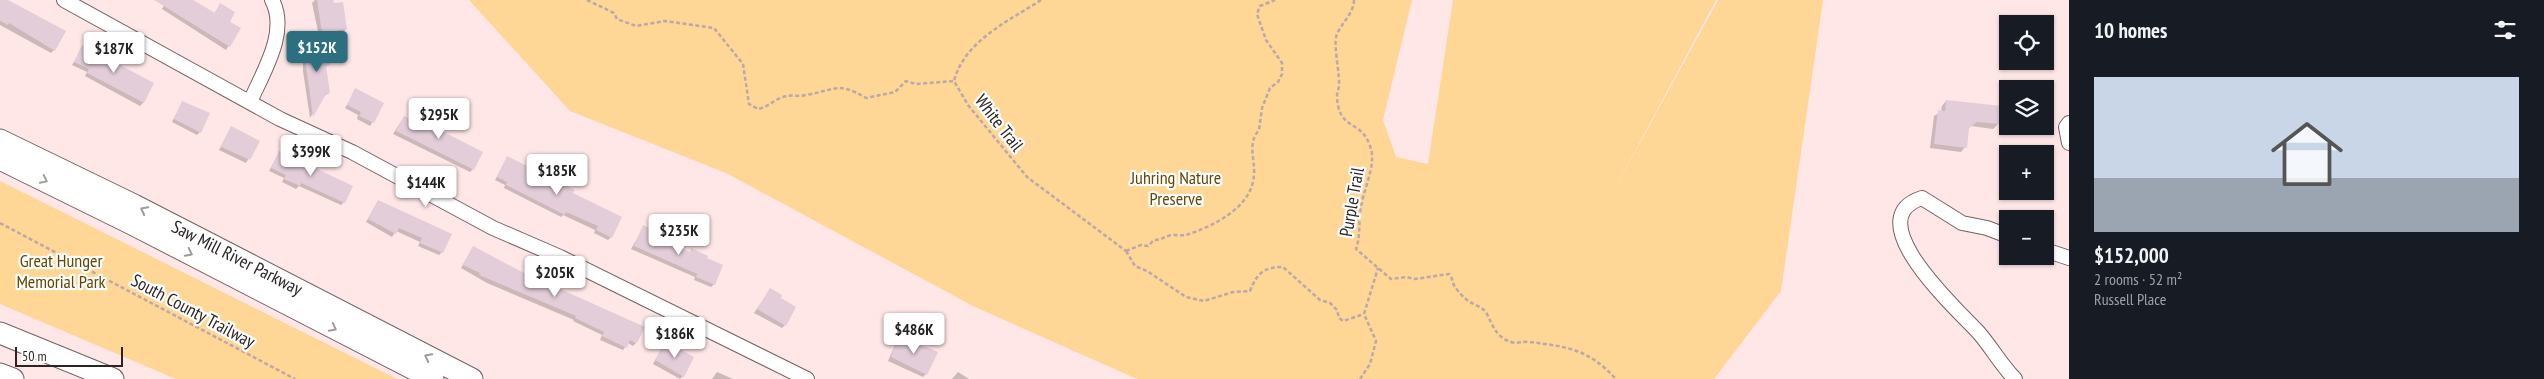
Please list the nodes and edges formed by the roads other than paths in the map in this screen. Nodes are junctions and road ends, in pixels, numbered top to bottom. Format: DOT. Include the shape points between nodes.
graph roads {
  1 [pos="64,0"];
  2 [pos="272,0"];
  3 [pos="250,102"];
  4 [pos="2069,123"];
  5 [pos="0,140"];
  6 [pos="2069,143"];
  7 [pos="0,159"];
  8 [pos="1999,233"];
  9 [pos="2054,253"];
  10 [pos="2069,258"];
  11 [pos="0,333"];
  12 [pos="0,374"];
  13 [pos="13,379"];
  14 [pos="113,379"];
  15 [pos="433,379"];
  16 [pos="472,379"];
  17 [pos="807,379"];
  18 [pos="2015,379"];
  1 -- 3 [label="street"];
  2 -- 3 [label="street" via="278,10 277,38"];
  3 -- 17 [label="street" via="494,228 560,257"];
  4 -- 6 [label="street" via="2066,126"];
  16 -- 5 [label="highway, Saw Mill River Parkway, one-way" via="134,205"];
  7 -- 15 [label="highway, Saw Mill River Parkway, one-way"];
  8 -- 18 [label="street" via="1962,223 1922,198 1910,202 1901,217 1901,233 1913,260"];
  9 -- 10 [label="street"];
  11 -- 14 [label="highway"];
  12 -- 13 [label="highway"];
}
